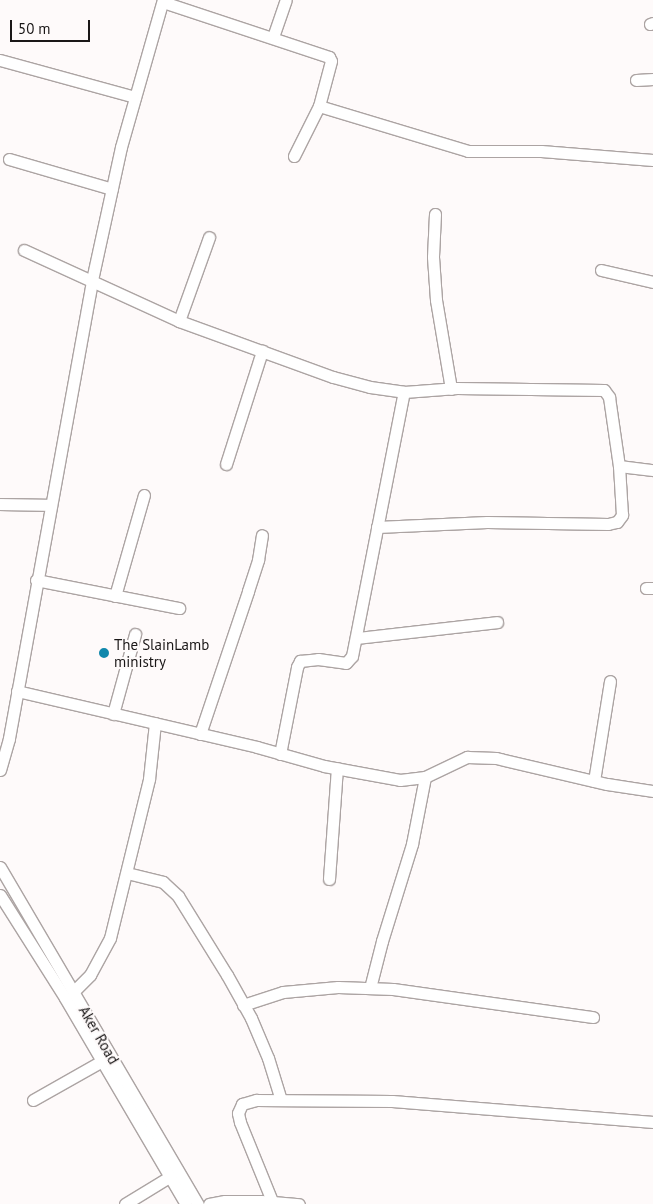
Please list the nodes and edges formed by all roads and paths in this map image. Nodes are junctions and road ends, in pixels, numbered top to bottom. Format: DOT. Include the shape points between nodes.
graph roads {
  1 [pos="286,0"];
  2 [pos="163,1"];
  3 [pos="273,37"];
  4 [pos="0,60"];
  5 [pos="653,79"];
  6 [pos="636,80"];
  7 [pos="135,97"];
  8 [pos="319,106"];
  9 [pos="294,156"];
  10 [pos="9,159"];
  11 [pos="653,160"];
  12 [pos="112,189"];
  13 [pos="436,214"];
  14 [pos="209,237"];
  15 [pos="24,250"];
  16 [pos="600,270"];
  17 [pos="92,280"];
  18 [pos="653,282"];
  19 [pos="179,320"];
  20 [pos="262,351"];
  21 [pos="451,388"];
  22 [pos="404,392"];
  23 [pos="226,464"];
  24 [pos="619,466"];
  25 [pos="653,470"];
  26 [pos="144,495"];
  27 [pos="0,504"];
  28 [pos="51,505"];
  29 [pos="377,528"];
  30 [pos="262,535"];
  31 [pos="36,580"];
  32 [pos="115,596"];
  33 [pos="179,608"];
  34 [pos="498,622"];
  35 [pos="135,634"];
  36 [pos="357,638"];
  37 [pos="610,681"];
  38 [pos="17,691"];
  39 [pos="113,714"];
  40 [pos="155,724"];
  41 [pos="200,734"];
  42 [pos="280,754"];
  43 [pos="337,768"];
  44 [pos="0,770"];
  45 [pos="424,777"];
  46 [pos="594,781"];
  47 [pos="653,791"];
  48 [pos="0,867"];
  49 [pos="127,873"];
  50 [pos="329,879"];
  51 [pos="0,895"];
  52 [pos="370,988"];
  53 [pos="74,991"];
  54 [pos="243,1004"];
  55 [pos="593,1018"];
  56 [pos="102,1061"];
  57 [pos="33,1100"];
  58 [pos="281,1100"];
  59 [pos="653,1122"];
  60 [pos="169,1177"];
  61 [pos="272,1201"];
  62 [pos="124,1204"];
  63 [pos="186,1204"];
  64 [pos="198,1204"];
  65 [pos="209,1204"];
  66 [pos="298,1204"];
  1 -- 3 [label="street"];
  2 -- 3 [label="street"];
  2 -- 7 [label="street"];
  3 -- 8 [label="street" via="323,53 330,59"];
  4 -- 7 [label="street"];
  5 -- 6 [label="street"];
  7 -- 12 [label="street"];
  8 -- 9 [label="street"];
  8 -- 11 [label="street" via="468,151 541,151"];
  10 -- 12 [label="street"];
  12 -- 17 [label="street"];
  13 -- 21 [label="street" via="433,257 436,300"];
  14 -- 19 [label="street"];
  15 -- 17 [label="street"];
  16 -- 18 [label="street"];
  17 -- 19 [label="street"];
  17 -- 28 [label="street"];
  19 -- 20 [label="street"];
  20 -- 22 [label="street" via="370,388"];
  20 -- 23 [label="street"];
  21 -- 22 [label="street"];
  21 -- 24 [label="street" via="604,390 609,397"];
  22 -- 29 [label="street"];
  24 -- 25 [label="street"];
  24 -- 29 [label="street" via="622,515 617,522 479,522"];
  26 -- 32 [label="street"];
  27 -- 28 [label="street"];
  28 -- 31 [label="street"];
  29 -- 36 [label="street"];
  30 -- 41 [label="street" via="258,560"];
  31 -- 32 [label="street"];
  31 -- 38 [label="street"];
  32 -- 33 [label="street"];
  34 -- 36 [label="street"];
  35 -- 39 [label="street"];
  36 -- 42 [label="street" via="352,656 346,662 300,661"];
  37 -- 46 [label="street"];
  38 -- 39 [label="street"];
  38 -- 44 [label="street"];
  39 -- 40 [label="street"];
  40 -- 41 [label="street"];
  40 -- 49 [label="street" via="149,779"];
  41 -- 42 [label="street"];
  42 -- 43 [label="street"];
  43 -- 45 [label="street" via="400,780"];
  43 -- 50 [label="street"];
  45 -- 46 [label="street" via="467,757 496,758"];
  45 -- 52 [label="street" via="412,844"];
  46 -- 47 [label="street"];
  48 -- 53 [label="street, Aker Road"];
  49 -- 53 [label="street" via="110,938 90,975"];
  49 -- 54 [label="street" via="163,882 178,896"];
  51 -- 56 [label="street, Aker Road"];
  52 -- 54 [label="street" via="283,992"];
  52 -- 55 [label="street" via="480,1000"];
  53 -- 64 [label="street, Aker Road"];
  54 -- 58 [label="street" via="268,1058"];
  56 -- 57 [label="street"];
  56 -- 60 [label="street, Aker Road"];
  58 -- 59 [label="street" via="392,1101"];
  58 -- 61 [label="street" via="256,1100 242,1104 238,1113"];
  60 -- 62 [label="street"];
  60 -- 63 [label="street, Aker Road"];
  61 -- 65 [label="street"];
  61 -- 66 [label="street"];
}
